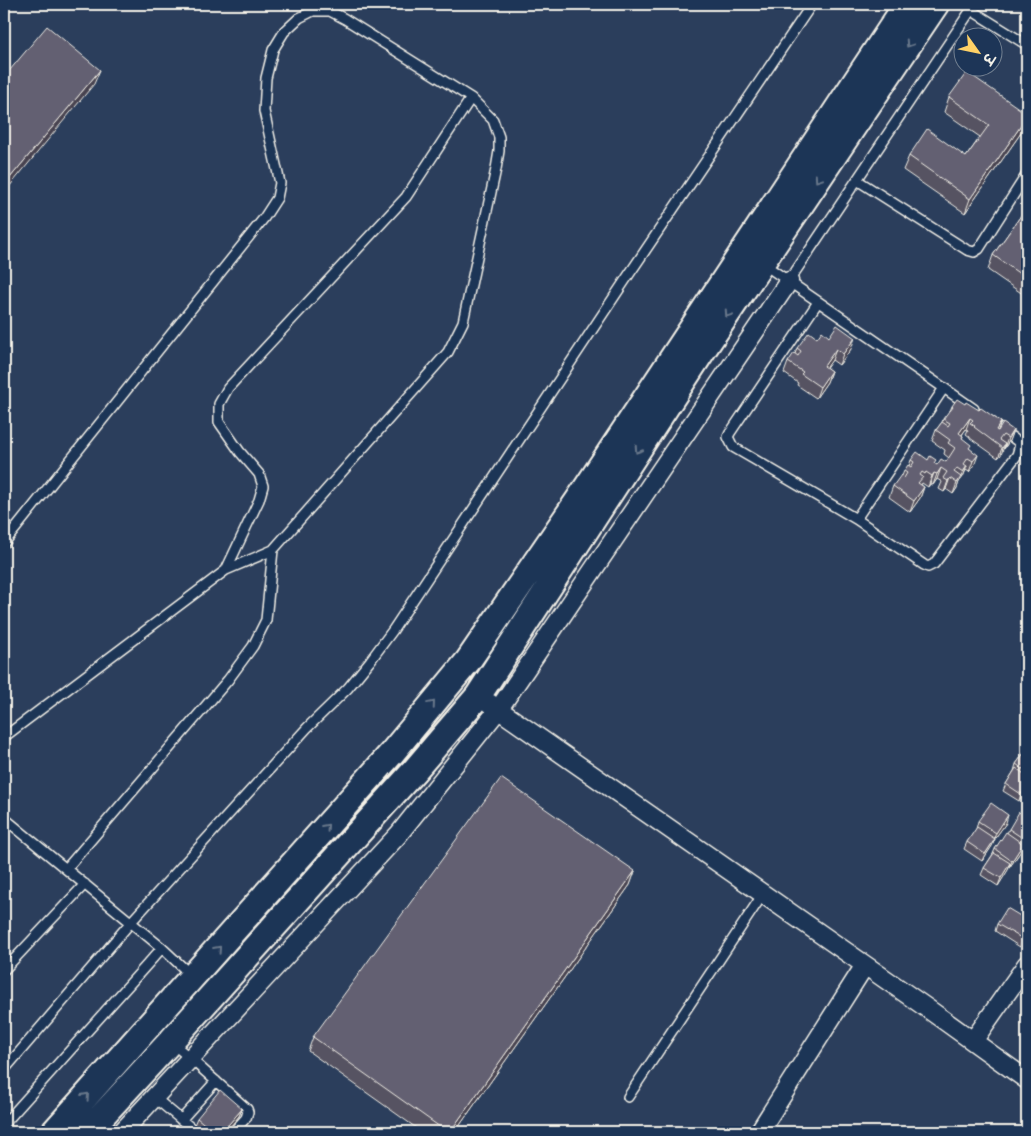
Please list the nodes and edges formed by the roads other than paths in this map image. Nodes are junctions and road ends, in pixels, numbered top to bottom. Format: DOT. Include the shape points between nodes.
graph roads {
  1 [pos="812,4"];
  2 [pos="907,4"];
  3 [pos="936,4"];
  4 [pos="973,7"];
  5 [pos="1027,45"];
  6 [pos="471,98"];
  7 [pos="1027,174"];
  8 [pos="857,180"];
  9 [pos="762,263"];
  10 [pos="789,281"];
  11 [pos="818,302"];
  12 [pos="944,388"];
  13 [pos="856,519"];
  14 [pos="4,543"];
  15 [pos="273,550"];
  16 [pos="226,570"];
  17 [pos="478,696"];
  18 [pos="498,710"];
  19 [pos="4,737"];
  20 [pos="5,822"];
  21 [pos="66,869"];
  22 [pos="85,884"];
  23 [pos="763,894"];
  24 [pos="131,922"];
  25 [pos="162,948"];
  26 [pos="1027,964"];
  27 [pos="864,965"];
  28 [pos="4,970"];
  29 [pos="193,976"];
  30 [pos="973,1041"];
  31 [pos="170,1042"];
  32 [pos="191,1059"];
  33 [pos="4,1070"];
  34 [pos="1027,1080"];
  35 [pos="216,1081"];
  36 [pos="628,1097"];
  37 [pos="155,1098"];
  38 [pos="182,1120"];
  39 [pos="4,1124"];
  40 [pos="54,1132"];
  41 [pos="87,1132"];
  42 [pos="122,1132"];
  43 [pos="196,1132"];
  44 [pos="233,1132"];
  45 [pos="759,1132"];
  1 -- 24 [label="lane" via="393,630 348,688 307,728"];
  29 -- 2 [label="main road, one-way" via="391,754 468,661"];
  3 -- 9 [label="main road, one-way"];
  4 -- 5 [label="lane"];
  4 -- 8 [label="lane"];
  6 -- 14 [label="lane" via="330,11 313,11 298,18 273,50 266,78 264,111 280,183 277,198"];
  6 -- 15 [label="lane" via="493,120 499,144 463,322 448,352"];
  6 -- 16 [label="lane" via="406,197 228,388 220,404 219,422 259,474 263,486"];
  7 -- 8 [label="lane" via="974,252"];
  8 -- 10 [label="lane"];
  9 -- 10 [label="lane"];
  9 -- 17 [label="main road, one-way"];
  10 -- 11 [label="lane"];
  10 -- 18 [label="street"];
  11 -- 12 [label="lane"];
  11 -- 13 [label="lane" via="728,437 734,447"];
  12 -- 13 [label="lane"];
  12 -- 13 [label="lane" via="1017,441 1020,444 1017,455 931,566 924,565"];
  15 -- 16 [label="lane"];
  15 -- 21 [label="lane" via="266,620 253,646 222,688"];
  16 -- 19 [label="lane"];
  17 -- 18 [label="street"];
  17 -- 31 [label="main road"];
  18 -- 23 [label="street"];
  18 -- 32 [label="street" via="398,835"];
  20 -- 21 [label="lane"];
  21 -- 22 [label="lane"];
  22 -- 24 [label="lane"];
  22 -- 28 [label="lane"];
  23 -- 27 [label="street"];
  23 -- 36 [label="lane"];
  24 -- 25 [label="lane"];
  24 -- 33 [label="lane"];
  25 -- 29 [label="lane"];
  25 -- 39 [label="lane"];
  26 -- 30 [label="street"];
  27 -- 30 [label="street"];
  27 -- 45 [label="street"];
  40 -- 29 [label="main road, one-way"];
  30 -- 34 [label="street"];
  31 -- 32 [label="lane"];
  31 -- 41 [label="main road"];
  32 -- 35 [label="lane"];
  32 -- 37 [label="street"];
  35 -- 38 [label="lane"];
  35 -- 44 [label="lane" via="248,1112"];
  37 -- 38 [label="lane"];
  37 -- 42 [label="street"];
  38 -- 43 [label="lane"];
}
